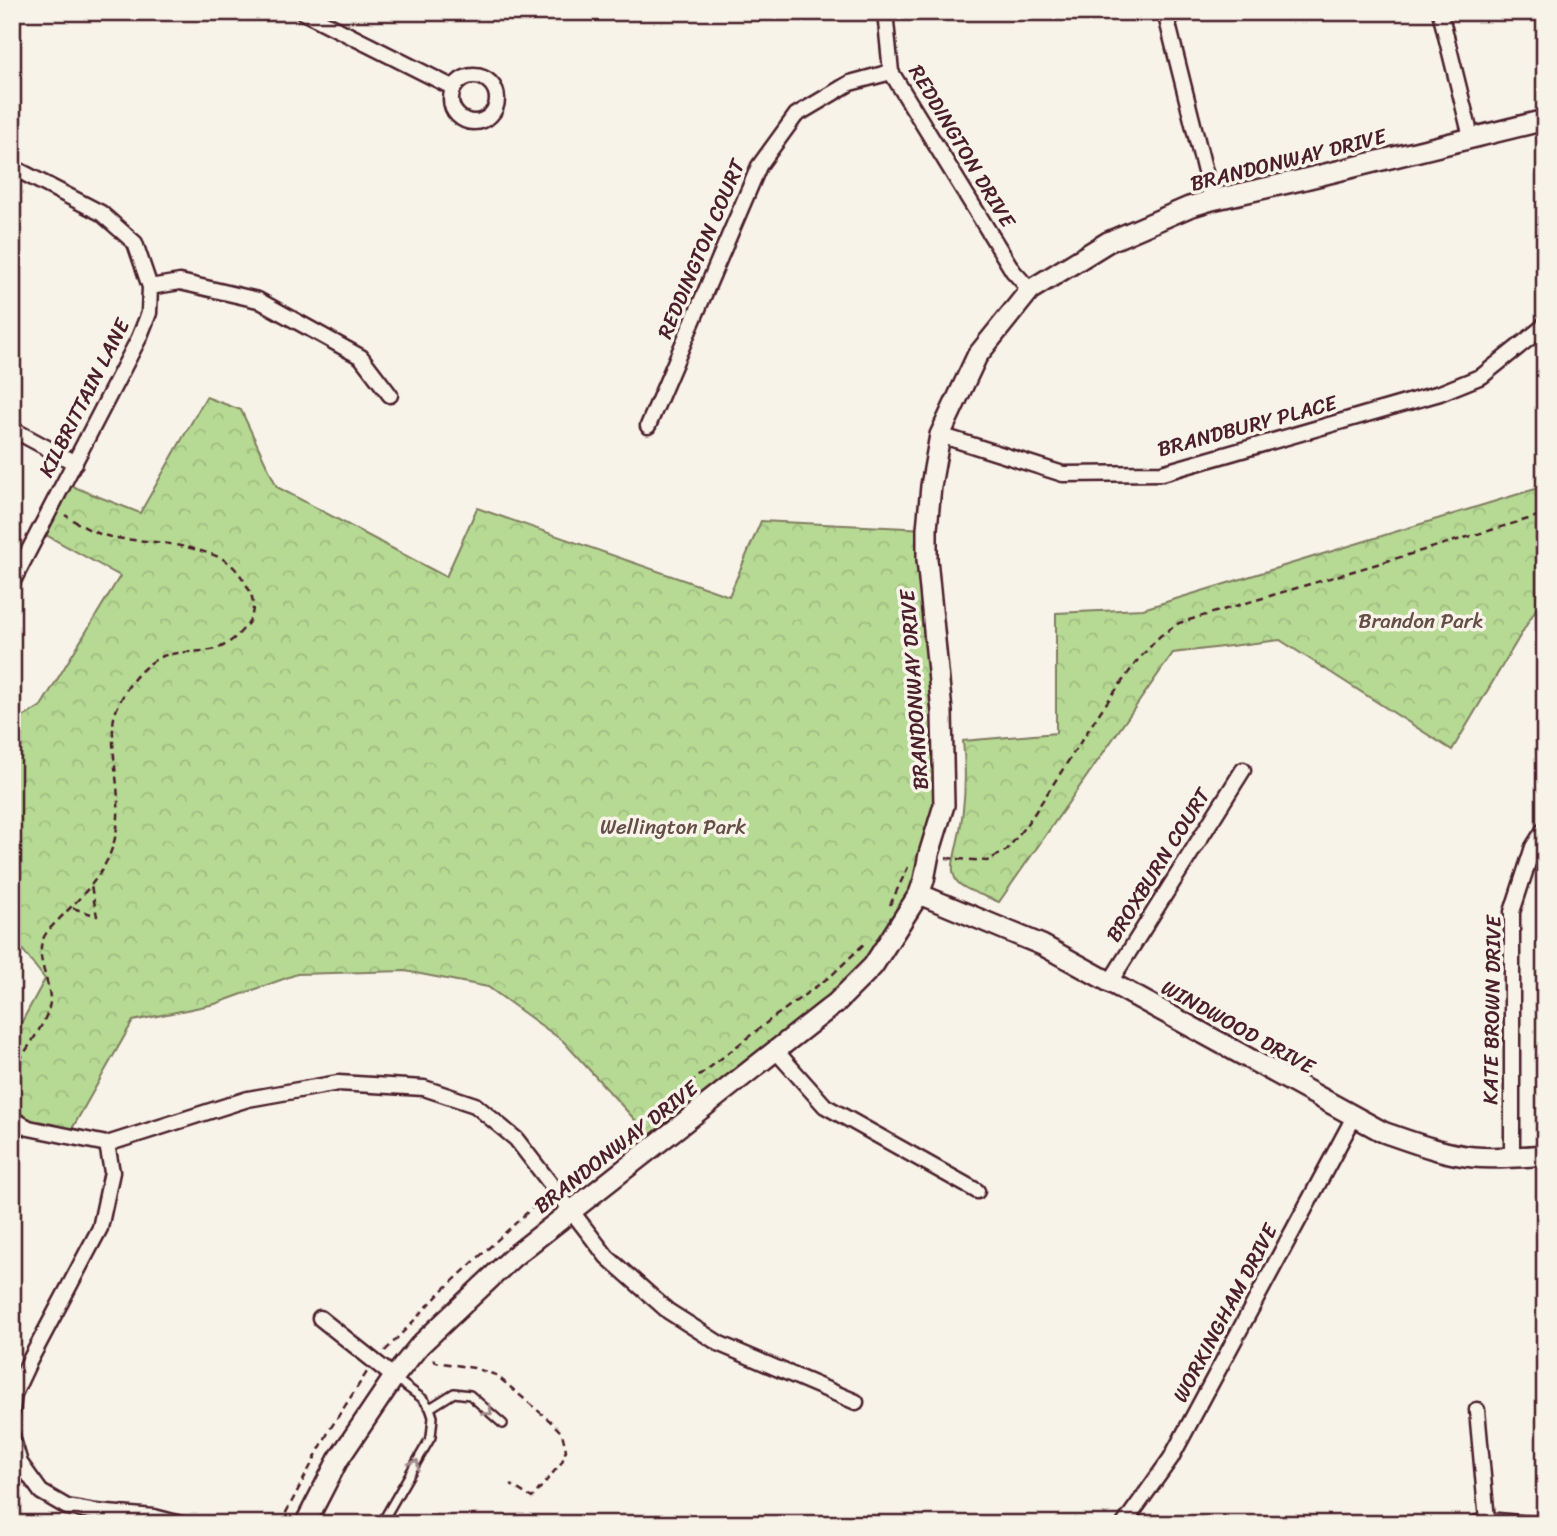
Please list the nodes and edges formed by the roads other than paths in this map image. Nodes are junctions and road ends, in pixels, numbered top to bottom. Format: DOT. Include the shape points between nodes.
graph roads {
  1 [pos="303,12"];
  2 [pos="885,12"];
  3 [pos="1165,12"];
  4 [pos="1440,12"];
  5 [pos="891,72"];
  6 [pos="454,88"];
  7 [pos="1545,120"];
  8 [pos="1471,137"];
  9 [pos="12,167"];
  10 [pos="1212,200"];
  11 [pos="149,287"];
  12 [pos="1030,290"];
  13 [pos="1545,324"];
  14 [pos="390,395"];
  15 [pos="648,426"];
  16 [pos="12,429"];
  17 [pos="940,435"];
  18 [pos="75,463"];
  19 [pos="12,583"];
  20 [pos="1243,770"];
  21 [pos="1545,828"];
  22 [pos="919,894"];
  23 [pos="1110,982"];
  24 [pos="776,1051"];
  25 [pos="1354,1117"];
  26 [pos="12,1119"];
  27 [pos="107,1144"];
  28 [pos="1545,1155"];
  29 [pos="1512,1157"];
  30 [pos="977,1191"];
  31 [pos="570,1211"];
  32 [pos="320,1318"];
  33 [pos="394,1377"];
  34 [pos="856,1402"];
  35 [pos="429,1408"];
  36 [pos="1477,1410"];
  37 [pos="12,1411"];
  38 [pos="503,1424"];
  39 [pos="12,1436"];
  40 [pos="1481,1522"];
  41 [pos="181,1524"];
  42 [pos="305,1524"];
  43 [pos="381,1524"];
  44 [pos="1124,1524"];
  45 [pos="1530,1524"];
  1 -- 6 [label="street"];
  2 -- 5 [label="street, REDDINGTON DRIVE"];
  3 -- 10 [label="street"];
  4 -- 8 [label="street"];
  5 -- 12 [label="street, REDDINGTON DRIVE" via="1013,271"];
  5 -- 15 [label="street, REDDINGTON COURT" via="850,83 796,115 759,166"];
  7 -- 8 [label="street, BRANDONWAY DRIVE"];
  8 -- 10 [label="street, BRANDONWAY DRIVE"];
  9 -- 11 [label="street, KILBRITTAIN LANE" via="101,213 135,243"];
  10 -- 12 [label="street, BRANDONWAY DRIVE" via="1108,242"];
  11 -- 14 [label="street" via="180,282 258,300 360,357"];
  11 -- 18 [label="street, KILBRITTAIN LANE" via="149,313 139,338"];
  12 -- 17 [label="street, BRANDONWAY DRIVE" via="977,356"];
  13 -- 17 [label="street, BRANDBURY PLACE" via="1482,376 1440,393 1162,473 1063,474"];
  16 -- 18 [label="street"];
  17 -- 22 [label="street, BRANDONWAY DRIVE" via="931,486 927,559 942,712 944,805"];
  18 -- 19 [label="street, KILBRITTAIN LANE"];
  20 -- 23 [label="street, BROXBURN COURT"];
  21 -- 29 [label="street, KATE BROWN DRIVE" via="1533,847 1512,912"];
  22 -- 23 [label="street, WINDWOOD DRIVE" via="1042,945"];
  22 -- 24 [label="street, BRANDONWAY DRIVE" via="873,966"];
  23 -- 25 [label="street, WINDWOOD DRIVE"];
  24 -- 30 [label="street" via="825,1106"];
  24 -- 31 [label="street, BRANDONWAY DRIVE"];
  25 -- 29 [label="street, WINDWOOD DRIVE" via="1425,1146 1472,1157"];
  25 -- 44 [label="street, WORKINGHAM DRIVE" via="1171,1458"];
  26 -- 27 [label="street" via="29,1128"];
  27 -- 31 [label="street" via="248,1099 338,1083 424,1088 475,1105 516,1139"];
  27 -- 37 [label="street" via="112,1172 100,1228 29,1362 14,1394"];
  28 -- 29 [label="street, WINDWOOD DRIVE"];
  31 -- 33 [label="street, BRANDONWAY DRIVE" via="513,1257 420,1345"];
  31 -- 34 [label="street" via="607,1257 668,1311 720,1344"];
  32 -- 33 [label="street"];
  33 -- 35 [label="lane"];
  33 -- 42 [label="street, BRANDONWAY DRIVE" via="338,1460"];
  35 -- 38 [label="lane, one-way" via="454,1393 470,1395"];
  43 -- 35 [label="lane, one-way" via="431,1437"];
  36 -- 40 [label="street"];
  39 -- 41 [label="street" via="20,1463 41,1492 67,1507"];
  40 -- 45 [label="street"];
}
